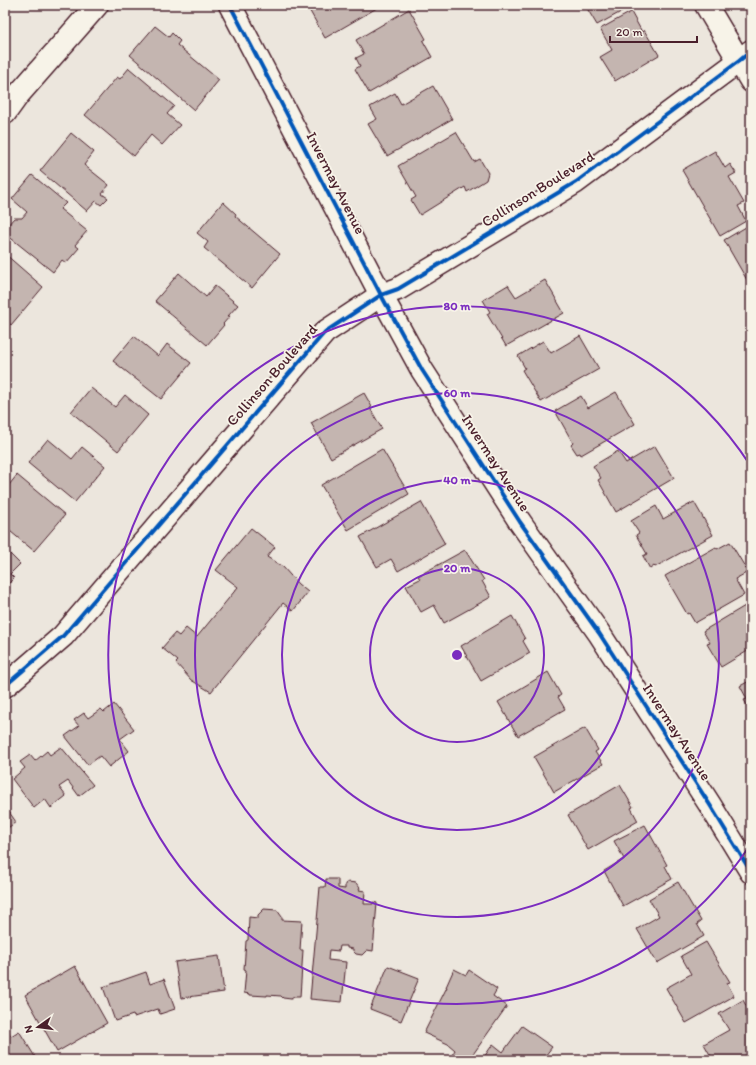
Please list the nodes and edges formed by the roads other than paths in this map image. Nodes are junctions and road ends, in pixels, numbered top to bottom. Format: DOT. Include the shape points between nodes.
graph roads {
  1 [pos="96,5"];
  2 [pos="230,5"];
  3 [pos="706,5"];
  4 [pos="745,56"];
  5 [pos="751,81"];
  6 [pos="5,113"];
  7 [pos="381,295"];
  8 [pos="5,686"];
  9 [pos="751,872"];
  1 -- 6 [label="street"];
  2 -- 7 [label="street, Invermay Avenue"];
  3 -- 4 [label="street"];
  4 -- 5 [label="street"];
  4 -- 7 [label="street, Collinson Boulevard" via="576,182 398,288"];
  7 -- 8 [label="street, Collinson Boulevard" via="325,332 63,636"];
  7 -- 9 [label="street, Invermay Avenue" via="422,370 520,522 599,633"];
}
